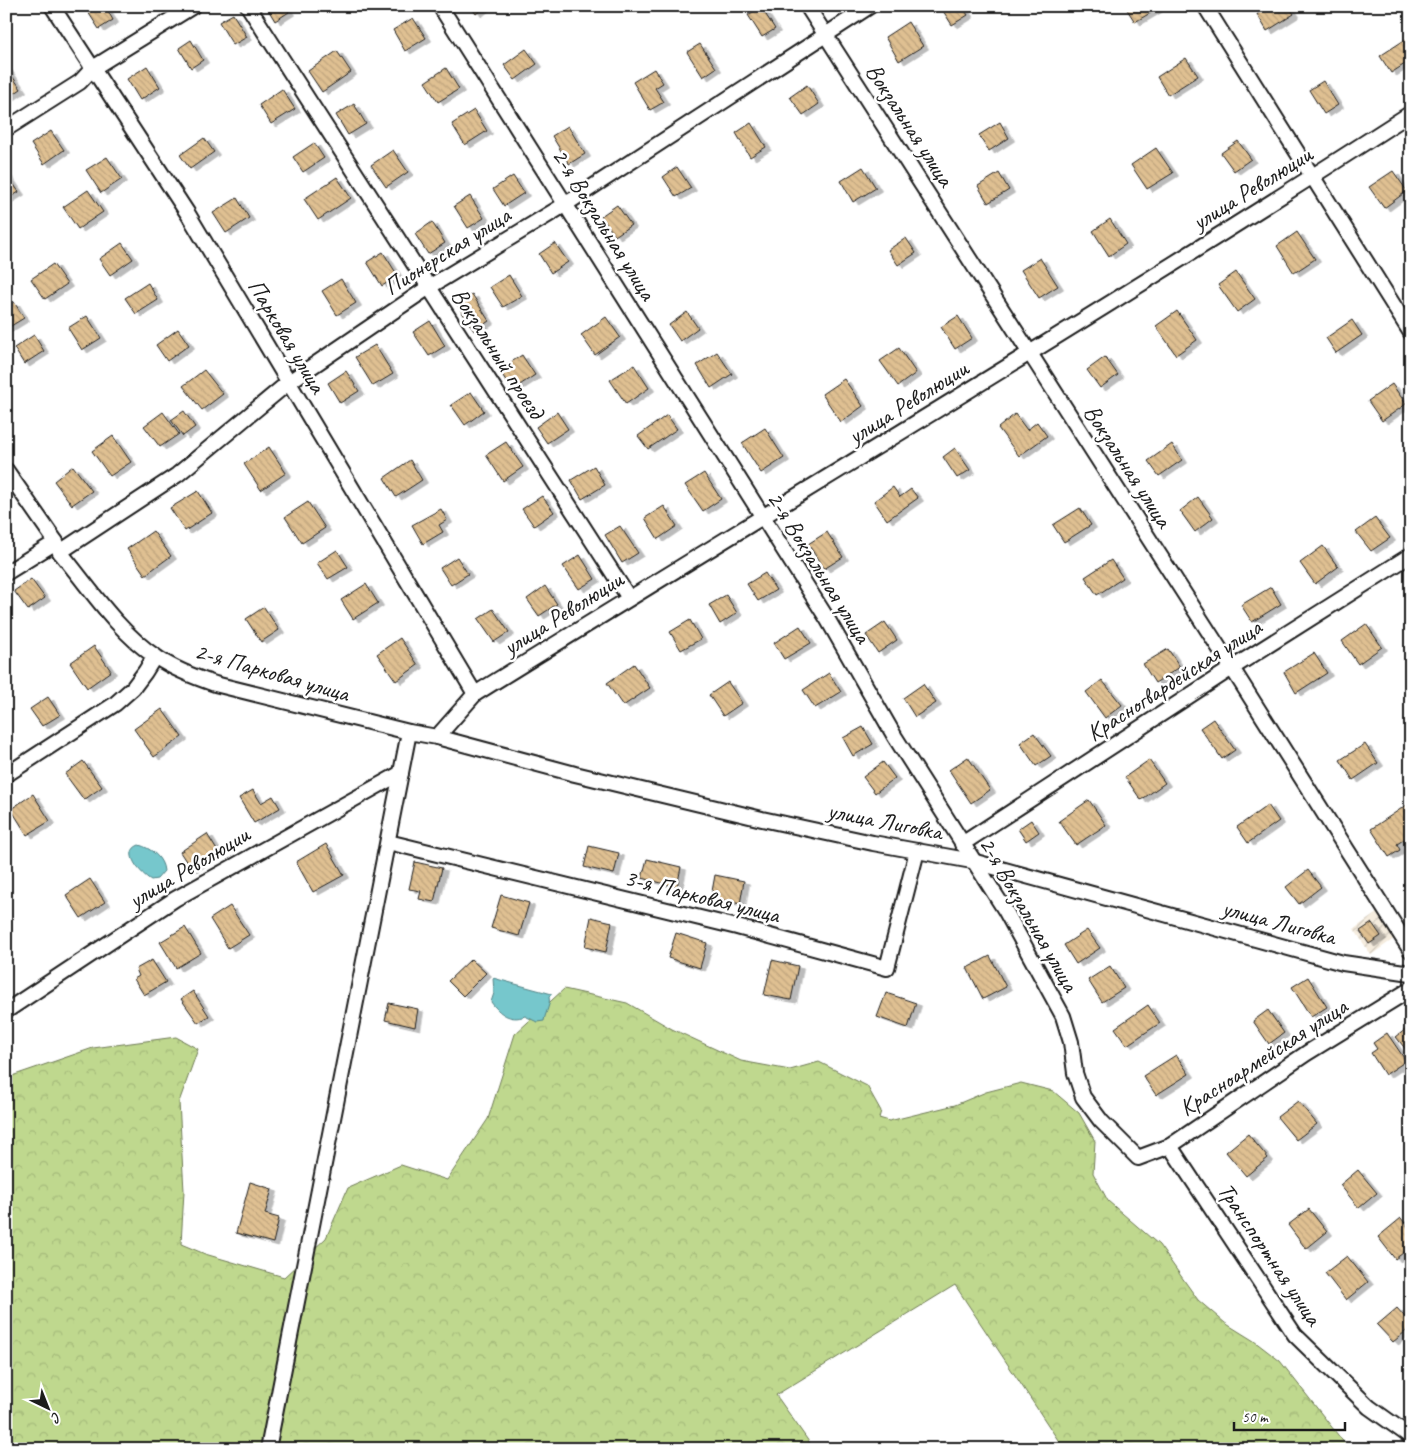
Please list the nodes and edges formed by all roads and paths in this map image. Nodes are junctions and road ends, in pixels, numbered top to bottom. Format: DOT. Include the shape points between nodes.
graph roads {
  1 [pos="52,6"];
  2 [pos="193,6"];
  3 [pos="248,6"];
  4 [pos="440,6"];
  5 [pos="807,6"];
  6 [pos="870,6"];
  7 [pos="1205,6"];
  8 [pos="825,34"];
  9 [pos="93,68"];
  10 [pos="1411,113"];
  11 [pos="6,129"];
  12 [pos="1312,176"];
  13 [pos="566,204"];
  14 [pos="429,287"];
  15 [pos="1411,333"];
  16 [pos="1029,354"];
  17 [pos="290,382"];
  18 [pos="6,470"];
  19 [pos="763,518"];
  20 [pos="58,547"];
  21 [pos="1411,555"];
  22 [pos="6,573"];
  23 [pos="629,598"];
  24 [pos="155,656"];
  25 [pos="1232,668"];
  26 [pos="475,694"];
  27 [pos="409,732"];
  28 [pos="437,738"];
  29 [pos="401,773"];
  30 [pos="6,775"];
  31 [pos="388,842"];
  32 [pos="962,844"];
  33 [pos="917,851"];
  34 [pos="972,861"];
  35 [pos="1411,951"];
  36 [pos="1411,973"];
  37 [pos="1411,989"];
  38 [pos="6,1011"];
  39 [pos="1170,1146"];
  40 [pos="1138,1158"];
  41 [pos="1411,1437"];
  42 [pos="268,1449"];
  1 -- 9 [label="street, Парковая улица"];
  2 -- 9 [label="street"];
  3 -- 14 [label="street, Вокзальный проезд"];
  4 -- 13 [label="street, 2-я Вокзальная улица"];
  5 -- 8 [label="street, Вокзальная улица"];
  6 -- 8 [label="street, Пионерская улица"];
  7 -- 12 [label="street"];
  8 -- 13 [label="street, Пионерская улица"];
  8 -- 16 [label="street, Вокзальная улица"];
  9 -- 11 [label="street" via="80,82"];
  9 -- 17 [label="street, Парковая улица" via="188,214"];
  10 -- 12 [label="street, улица Революции"];
  12 -- 15 [label="street"];
  12 -- 16 [label="street, улица Революции"];
  13 -- 14 [label="street, Пионерская улица"];
  13 -- 19 [label="street, 2-я Вокзальная улица"];
  14 -- 17 [label="street, Пионерская улица"];
  14 -- 23 [label="street, Вокзальный проезд"];
  16 -- 19 [label="street, улица Революции"];
  16 -- 25 [label="street, Вокзальная улица"];
  17 -- 20 [label="street, Пионерская улица" via="177,475"];
  17 -- 26 [label="street, Парковая улица"];
  18 -- 20 [label="street, 2-я Парковая улица"];
  19 -- 23 [label="street, улица Революции"];
  19 -- 32 [label="street, 2-я Вокзальная улица"];
  20 -- 22 [label="street, Пионерская улица"];
  20 -- 24 [label="street, 2-я Парковая улица" via="122,626"];
  21 -- 25 [label="street, Красногвардейская улица"];
  23 -- 26 [label="street, улица Революции"];
  24 -- 27 [label="street, 2-я Парковая улица" via="196,678 215,684"];
  24 -- 30 [label="street" via="132,688 115,704"];
  25 -- 32 [label="street, Красногвардейская улица"];
  25 -- 35 [label="street, Вокзальная улица"];
  26 -- 28 [label="street, улица Революции"];
  27 -- 28 [label="street, 2-я Парковая улица"];
  27 -- 29 [label="street"];
  28 -- 33 [label="street, улица Лиговка" via="753,817"];
  29 -- 31 [label="street"];
  29 -- 38 [label="street, улица Революции" via="175,899"];
  31 -- 33 [label="street, 3-я Парковая улица" via="737,927 887,968"];
  31 -- 42 [label="street"];
  32 -- 34 [label="street, 2-я Вокзальная улица"];
  33 -- 34 [label="street, улица Лиговка"];
  34 -- 36 [label="street, улица Лиговка" via="1342,963"];
  34 -- 40 [label="street, 2-я Вокзальная улица" via="1005,910 1063,1016 1083,1097 1107,1128"];
  37 -- 39 [label="street, Красноармейская улица" via="1306,1053"];
  39 -- 40 [label="street, Красноармейская улица"];
  39 -- 41 [label="street, Транспортная улица" via="1295,1335 1369,1407"];
}
